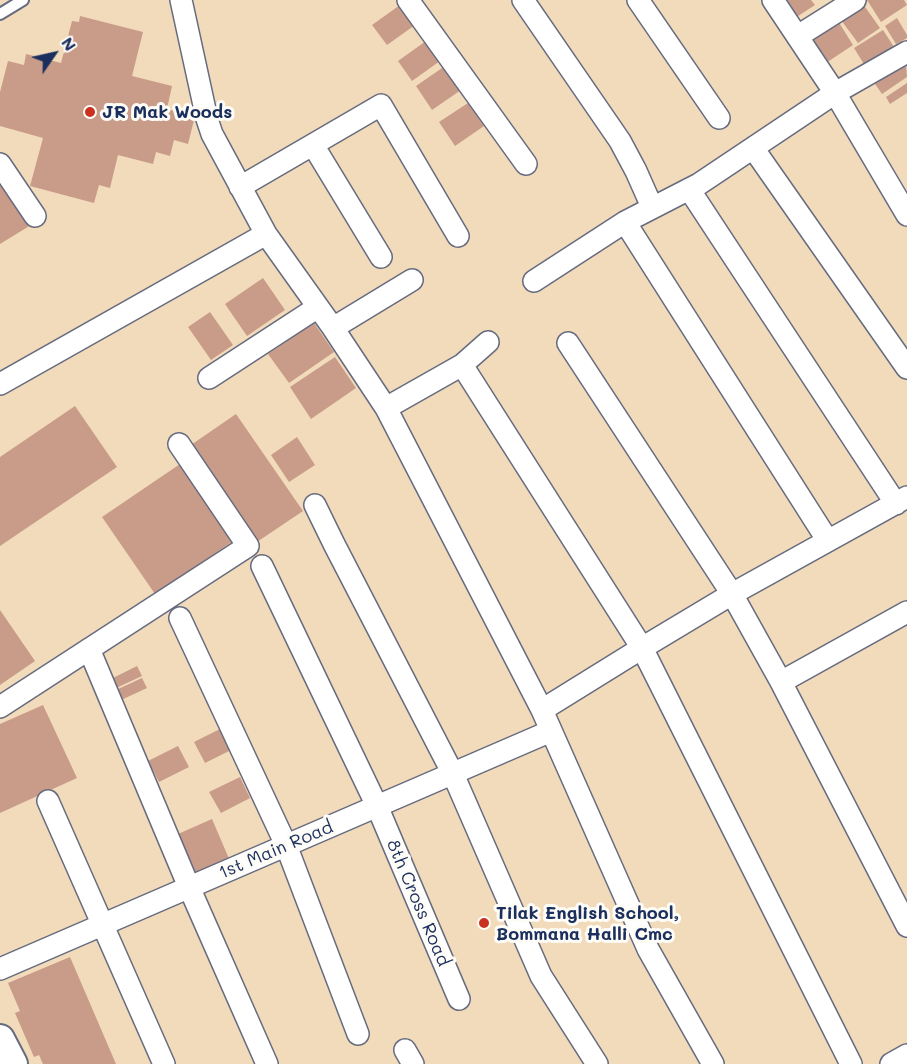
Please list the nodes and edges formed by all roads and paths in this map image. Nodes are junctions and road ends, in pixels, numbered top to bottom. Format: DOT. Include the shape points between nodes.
graph roads {
  1 [pos="22,0"];
  2 [pos="181,0"];
  3 [pos="408,0"];
  4 [pos="523,0"];
  5 [pos="638,0"];
  6 [pos="773,0"];
  7 [pos="855,0"];
  8 [pos="0,14"];
  9 [pos="798,36"];
  10 [pos="907,52"];
  11 [pos="835,93"];
  12 [pos="719,118"];
  13 [pos="313,145"];
  14 [pos="753,148"];
  15 [pos="0,164"];
  16 [pos="526,164"];
  17 [pos="240,187"];
  18 [pos="689,189"];
  19 [pos="652,207"];
  20 [pos="907,215"];
  21 [pos="35,216"];
  22 [pos="625,222"];
  23 [pos="266,234"];
  24 [pos="458,236"];
  25 [pos="381,257"];
  26 [pos="412,280"];
  27 [pos="534,281"];
  28 [pos="318,307"];
  29 [pos="333,328"];
  30 [pos="488,342"];
  31 [pos="568,344"];
  32 [pos="462,365"];
  33 [pos="907,368"];
  34 [pos="209,378"];
  35 [pos="0,384"];
  36 [pos="386,408"];
  37 [pos="179,444"];
  38 [pos="901,500"];
  39 [pos="315,505"];
  40 [pos="828,541"];
  41 [pos="262,566"];
  42 [pos="732,594"];
  43 [pos="907,612"];
  44 [pos="180,618"];
  45 [pos="642,648"];
  46 [pos="89,649"];
  47 [pos="781,682"];
  48 [pos="0,707"];
  49 [pos="542,711"];
  50 [pos="551,730"];
  51 [pos="453,774"];
  52 [pos="48,801"];
  53 [pos="377,806"];
  54 [pos="286,845"];
  55 [pos="189,887"];
  56 [pos="103,925"];
  57 [pos="907,926"];
  58 [pos="0,969"];
  59 [pos="459,999"];
  60 [pos="358,1034"];
  61 [pos="0,1039"];
  62 [pos="907,1055"];
  63 [pos="13,1064"];
  64 [pos="164,1064"];
  65 [pos="267,1064"];
  66 [pos="597,1064"];
  67 [pos="713,1064"];
  68 [pos="851,1064"];
  69 [pos="891,1064"];
  1 -- 8 [label="lane"];
  2 -- 17 [label="street" via="207,119"];
  3 -- 16 [label="street"];
  4 -- 19 [label="street" via="620,141"];
  5 -- 12 [label="street"];
  6 -- 9 [label="street"];
  7 -- 9 [label="street"];
  9 -- 11 [label="street"];
  10 -- 11 [label="street"];
  11 -- 14 [label="street"];
  11 -- 20 [label="street"];
  13 -- 17 [label="street"];
  13 -- 24 [label="street" via="381,105"];
  13 -- 25 [label="street"];
  14 -- 18 [label="street"];
  14 -- 33 [label="street"];
  15 -- 21 [label="street"];
  17 -- 23 [label="street"];
  18 -- 19 [label="street"];
  18 -- 38 [label="street"];
  19 -- 22 [label="street"];
  22 -- 27 [label="street"];
  22 -- 40 [label="street"];
  23 -- 28 [label="street"];
  23 -- 35 [label="street"];
  26 -- 29 [label="street"];
  28 -- 29 [label="street"];
  28 -- 34 [label="street"];
  29 -- 36 [label="street"];
  30 -- 32 [label="street"];
  31 -- 42 [label="street"];
  32 -- 36 [label="street"];
  32 -- 45 [label="street"];
  36 -- 49 [label="street"];
  37 -- 46 [label="street" via="249,546"];
  38 -- 40 [label="street"];
  39 -- 51 [label="street"];
  40 -- 42 [label="street"];
  41 -- 53 [label="street, 8th Cross Road"];
  42 -- 45 [label="street"];
  42 -- 47 [label="street"];
  43 -- 47 [label="street"];
  44 -- 54 [label="street"];
  45 -- 49 [label="street"];
  45 -- 68 [label="street"];
  46 -- 48 [label="street"];
  46 -- 55 [label="street"];
  47 -- 57 [label="street"];
  49 -- 50 [label="street"];
  50 -- 51 [label="street, 1st Main Road"];
  50 -- 67 [label="street" via="648,949"];
  51 -- 53 [label="street, 1st Main Road"];
  51 -- 66 [label="street" via="541,976"];
  52 -- 56 [label="street"];
  53 -- 54 [label="street, 1st Main Road"];
  53 -- 59 [label="street, 8th Cross Road"];
  54 -- 55 [label="street, 1st Main Road"];
  54 -- 60 [label="street"];
  55 -- 56 [label="street, 1st Main Road"];
  55 -- 65 [label="street"];
  56 -- 58 [label="street, 1st Main Road"];
  56 -- 64 [label="street"];
  61 -- 63 [label="street"];
  62 -- 69 [label="street"];
}
